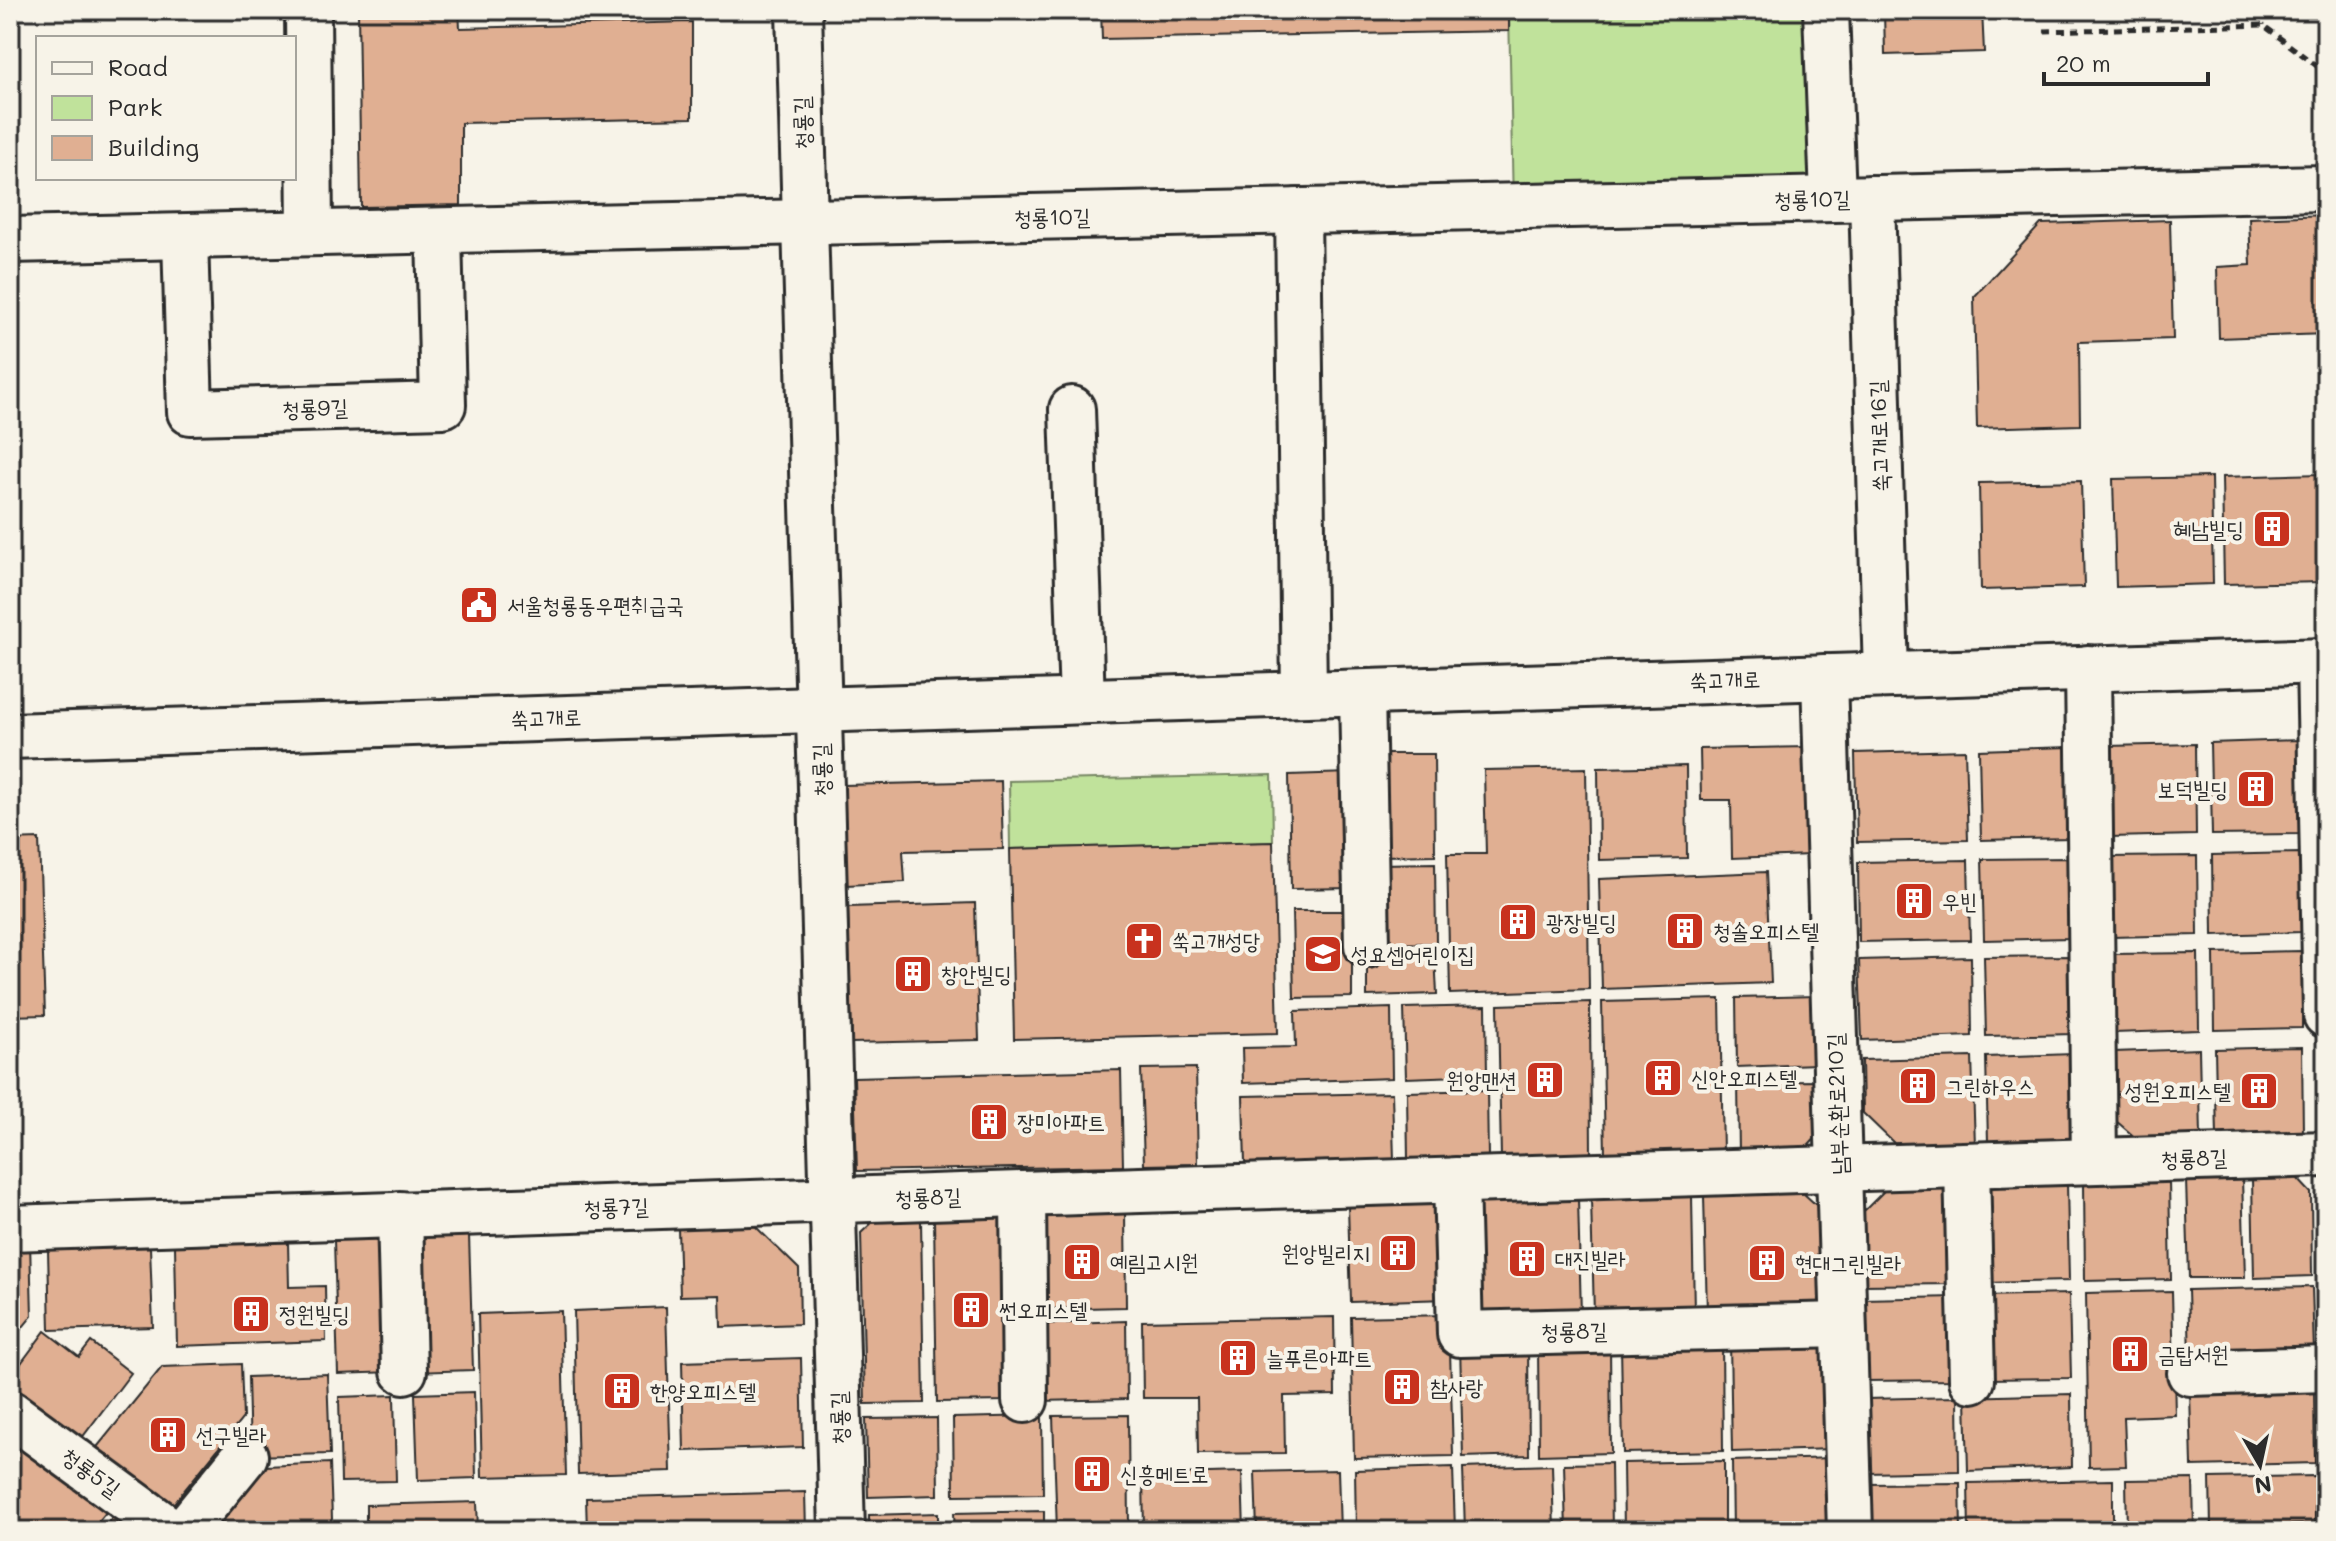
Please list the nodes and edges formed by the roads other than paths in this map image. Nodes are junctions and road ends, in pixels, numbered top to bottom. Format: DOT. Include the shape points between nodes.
graph roads {
  1 [pos="308,10"];
  2 [pos="799,10"];
  3 [pos="1826,10"];
  4 [pos="2326,188"];
  5 [pos="1853,198"];
  6 [pos="1298,211"];
  7 [pos="805,223"];
  8 [pos="439,231"];
  9 [pos="310,233"];
  10 [pos="185,237"];
  11 [pos="10,240"];
  12 [pos="1072,409"];
  13 [pos="2322,661"];
  14 [pos="2088,668"];
  15 [pos="1886,675"];
  16 [pos="1824,677"];
  17 [pos="1362,693"];
  18 [pos="1304,694"];
  19 [pos="1082,701"];
  20 [pos="819,709"];
  21 [pos="10,736"];
  22 [pos="1367,945"];
  23 [pos="2326,1015"];
  24 [pos="2326,1154"];
  25 [pos="2094,1161"];
  26 [pos="1967,1165"];
  27 [pos="1839,1169"];
  28 [pos="1456,1180"];
  29 [pos="1023,1194"];
  30 [pos="833,1200"];
  31 [pos="400,1214"];
  32 [pos="10,1228"];
  33 [pos="1843,1325"];
  34 [pos="2326,1369"];
  35 [pos="404,1371"];
  36 [pos="2190,1373"];
  37 [pos="1972,1380"];
  38 [pos="1025,1400"];
  39 [pos="10,1413"];
  40 [pos="245,1456"];
  41 [pos="171,1531"];
  42 [pos="184,1531"];
  43 [pos="842,1531"];
  44 [pos="1850,1531"];
  1 -- 9 [label="street"];
  2 -- 7 [label="street, 청룡길"];
  3 -- 5 [label="street, 쑥고개로16길"];
  4 -- 5 [label="street, 청룡10길"];
  5 -- 6 [label="street, 청룡10길"];
  5 -- 15 [label="street, 쑥고개로16길"];
  6 -- 7 [label="street, 청룡10길"];
  6 -- 18 [label="street"];
  7 -- 8 [label="street"];
  7 -- 20 [label="street, 청룡길"];
  8 -- 9 [label="street"];
  8 -- 10 [label="street, 청룡9길" via="443,405 190,412"];
  9 -- 10 [label="street"];
  10 -- 11 [label="street"];
  12 -- 19 [label="street"];
  13 -- 14 [label="street, 쑥고개로"];
  13 -- 23 [label="street"];
  14 -- 15 [label="street, 쑥고개로"];
  14 -- 25 [label="street"];
  15 -- 16 [label="street, 쑥고개로"];
  16 -- 17 [label="street, 쑥고개로"];
  16 -- 27 [label="street, 남부순환로210길"];
  17 -- 18 [label="street, 쑥고개로"];
  17 -- 22 [label="street"];
  18 -- 19 [label="street, 쑥고개로"];
  19 -- 20 [label="street, 쑥고개로"];
  20 -- 21 [label="street, 쑥고개로"];
  20 -- 30 [label="street, 청룡길"];
  24 -- 25 [label="street, 청룡8길"];
  25 -- 26 [label="street, 청룡8길"];
  26 -- 27 [label="street, 청룡8길"];
  26 -- 37 [label="street"];
  27 -- 28 [label="street, 청룡8길"];
  27 -- 33 [label="street, 남부순환로210길"];
  28 -- 29 [label="street, 청룡8길"];
  28 -- 33 [label="street, 청룡8길" via="1460,1334"];
  29 -- 30 [label="street, 청룡8길"];
  29 -- 38 [label="street"];
  30 -- 31 [label="street, 청룡7길"];
  30 -- 43 [label="street, 청룡길"];
  31 -- 32 [label="street, 청룡7길"];
  31 -- 35 [label="street"];
  33 -- 44 [label="street, 남부순환로210길"];
  34 -- 36 [label="street"];
  39 -- 41 [label="street, 청룡5길"];
  40 -- 42 [label="street"];
}
